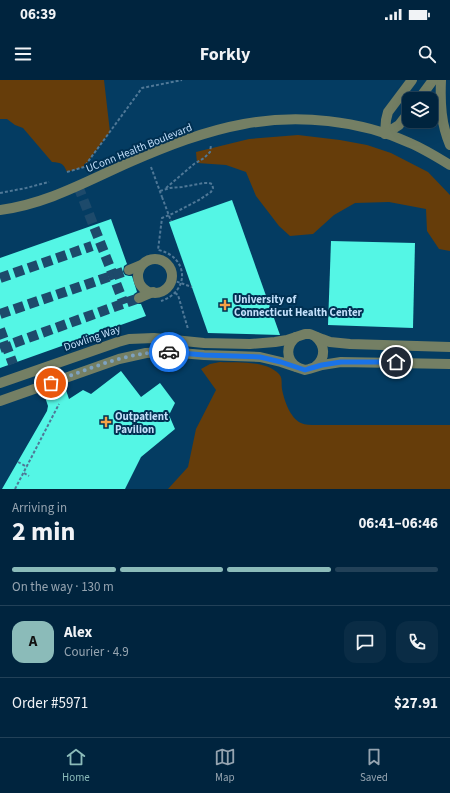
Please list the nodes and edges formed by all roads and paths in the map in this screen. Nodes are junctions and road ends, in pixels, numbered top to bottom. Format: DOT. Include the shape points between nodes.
graph roads {
  1 [pos="182,80"];
  2 [pos="412,80"];
  3 [pos="433,80"];
  4 [pos="441,80"];
  5 [pos="424,92"];
  6 [pos="402,121"];
  7 [pos="385,134"];
  8 [pos="211,145"];
  9 [pos="450,145"];
  10 [pos="450,165"];
  11 [pos="151,167"];
  12 [pos="67,172"];
  13 [pos="49,182"];
  14 [pos="165,189"];
  15 [pos="160,191"];
  16 [pos="0,193"];
  17 [pos="0,210"];
  18 [pos="172,221"];
  19 [pos="141,265"];
  20 [pos="129,270"];
  21 [pos="176,281"];
  22 [pos="192,287"];
  23 [pos="153,292"];
  24 [pos="139,298"];
  25 [pos="188,329"];
  26 [pos="296,337"];
  27 [pos="316,337"];
  28 [pos="450,347"];
  29 [pos="450,364"];
  30 [pos="316,366"];
  31 [pos="299,368"];
  32 [pos="18,377"];
  33 [pos="0,383"];
  34 [pos="24,393"];
  35 [pos="0,401"];
  36 [pos="59,404"];
  37 [pos="48,427"];
  38 [pos="52,430"];
  39 [pos="18,462"];
  40 [pos="27,467"];
  41 [pos="24,473"];
  42 [pos="29,476"];
  43 [pos="15,489"];
  1 -- 12 [label="path" via="142,88 84,167"];
  2 -- 7 [label="street" via="388,112"];
  3 -- 5 [label="street"];
  4 -- 9 [label="street" via="442,120"];
  6 -- 7 [label="street"];
  7 -- 10 [label="street, UConn Health Boulevard" via="420,147"];
  7 -- 17 [label="street, UConn Health Boulevard" via="353,125 324,121 277,120 245,124 209,132 143,156 46,200"];
  8 -- 14 [label="path" via="210,152 204,158"];
  11 -- 15 [label="path"];
  13 -- 16 [label="path"];
  14 -- 15 [label="path"];
  14 -- 21 [label="path" via="204,183 212,184 213,188 199,200 162,218 158,250 166,252 178,262 182,273"];
  15 -- 18 [label="path, bridge"];
  19 -- 20 [label="street"];
  19 -- 21 [label="street" via="154,258 160,259 170,266"];
  19 -- 23 [label="street" via="138,273 140,285"];
  21 -- 22 [label="path"];
  21 -- 23 [label="street" via="162,292"];
  21 -- 25 [label="path" via="175,293 178,295"];
  23 -- 24 [label="street"];
  26 -- 27 [label="street, Dowling Way" via="310,334"];
  26 -- 31 [label="street" via="289,345 288,355"];
  26 -- 32 [label="street, Dowling Way" via="250,344 129,338"];
  27 -- 28 [label="street, Dowling Way" via="330,342 350,344"];
  27 -- 30 [label="street" via="321,342 324,352"];
  29 -- 30 [label="street" via="346,362"];
  30 -- 31 [label="street" via="308,369"];
  31 -- 34 [label="street" via="260,357 146,353 119,359"];
  32 -- 33 [label="street, Dowling Way"];
  32 -- 34 [label="street"];
  34 -- 35 [label="street"];
  36 -- 37 [label="path"];
  37 -- 38 [label="path"];
  37 -- 40 [label="path"];
  39 -- 40 [label="path"];
  40 -- 41 [label="path"];
  41 -- 42 [label="path"];
  41 -- 43 [label="path"];
}
